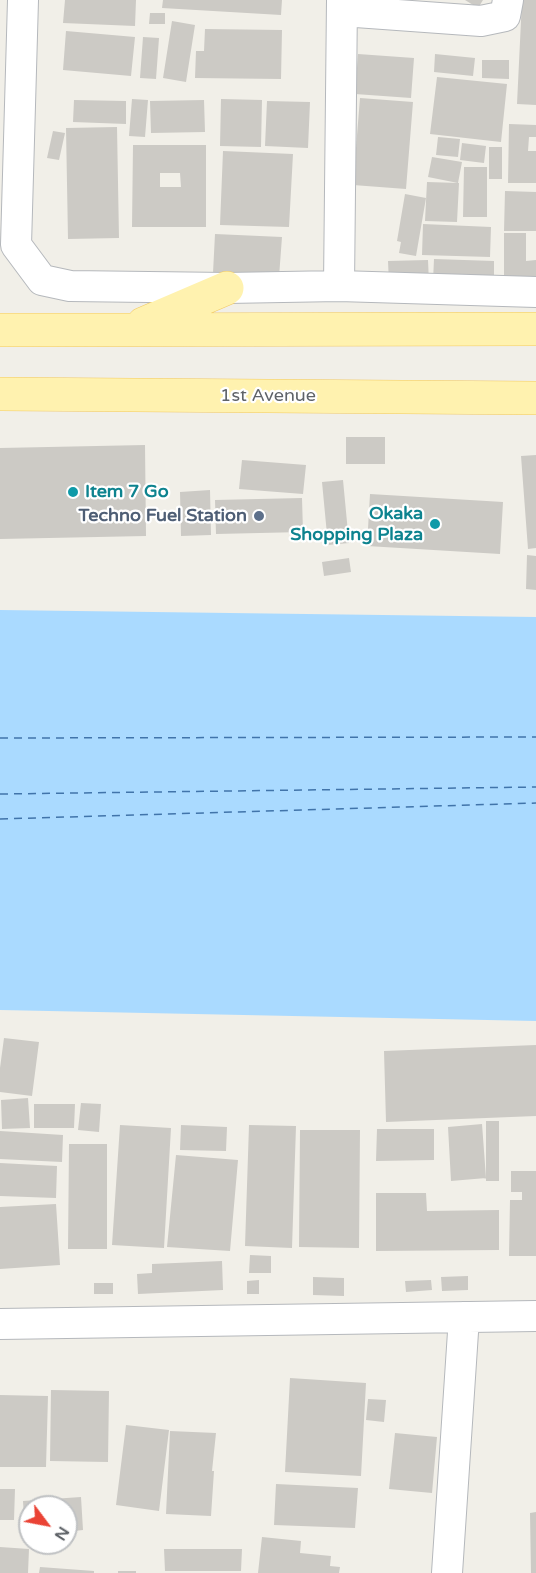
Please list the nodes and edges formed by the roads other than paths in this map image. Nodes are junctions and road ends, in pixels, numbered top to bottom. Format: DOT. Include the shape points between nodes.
graph roads {
  1 [pos="23,0"];
  2 [pos="508,0"];
  3 [pos="342,6"];
  4 [pos="11,55"];
  5 [pos="339,286"];
  6 [pos="227,288"];
  7 [pos="536,292"];
  8 [pos="536,329"];
  9 [pos="0,330"];
  10 [pos="132,330"];
  11 [pos="0,394"];
  12 [pos="536,398"];
  13 [pos="536,1316"];
  14 [pos="464,1317"];
  15 [pos="0,1324"];
  16 [pos="447,1573"];
  1 -- 4 [label="street"];
  2 -- 3 [label="street" via="505,16 481,21"];
  3 -- 5 [label="street"];
  4 -- 6 [label="street" via="16,245 42,280 70,286"];
  5 -- 6 [label="street"];
  5 -- 7 [label="street"];
  6 -- 10 [label="main road"];
  8 -- 10 [label="main road"];
  9 -- 10 [label="main road"];
  11 -- 12 [label="main road, 1st Avenue"];
  13 -- 14 [label="street"];
  14 -- 15 [label="street"];
  14 -- 16 [label="street"];
}
